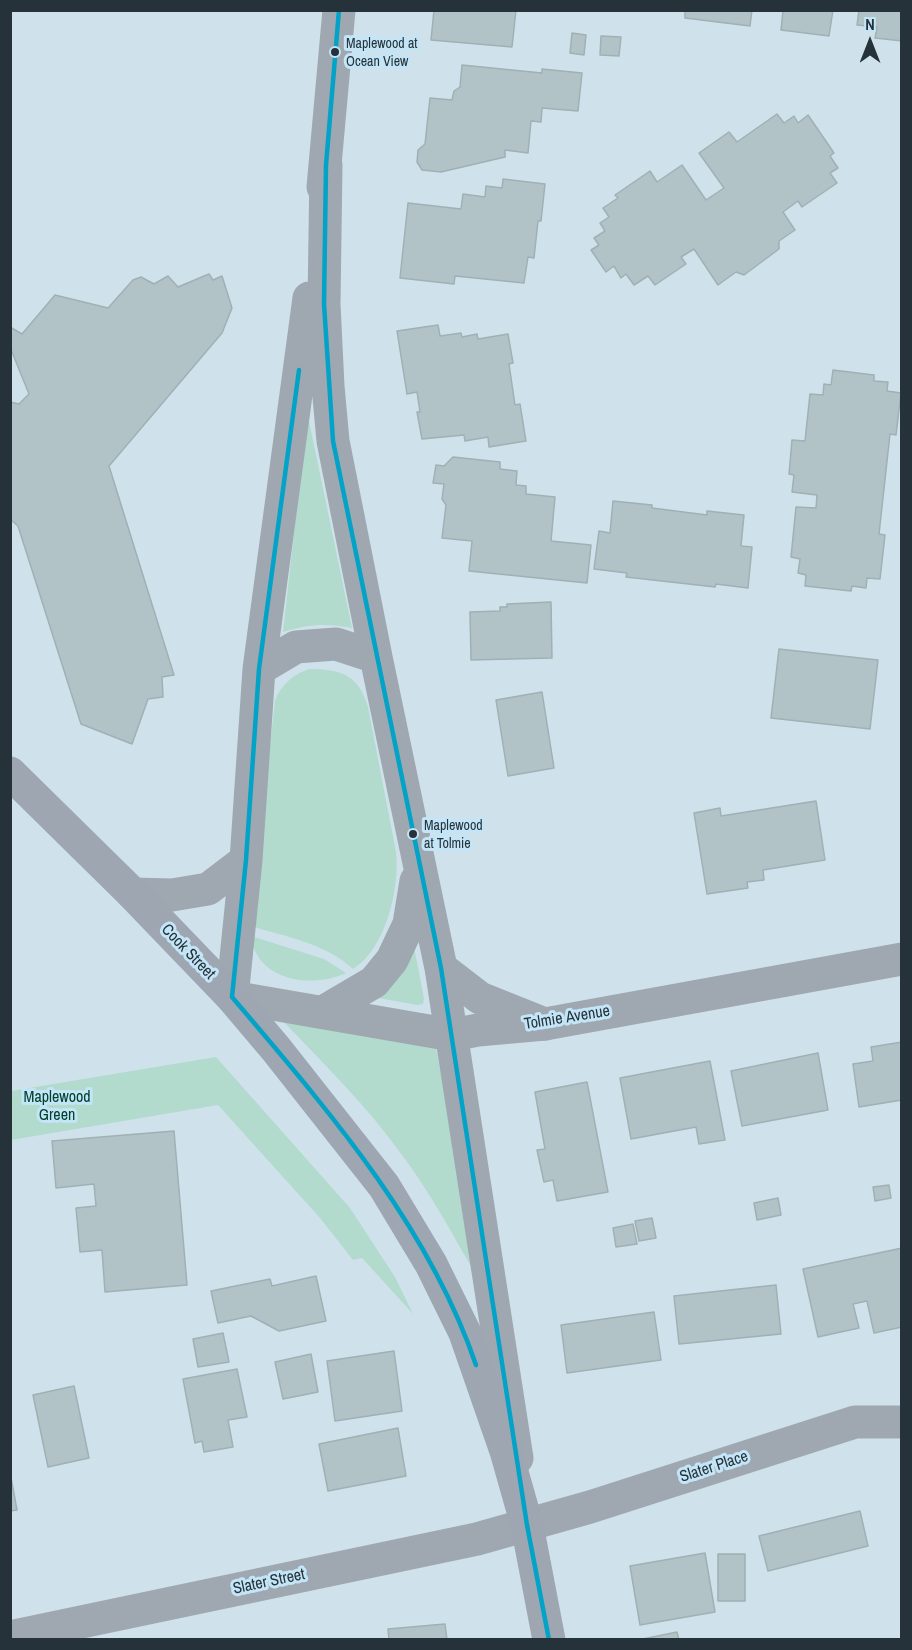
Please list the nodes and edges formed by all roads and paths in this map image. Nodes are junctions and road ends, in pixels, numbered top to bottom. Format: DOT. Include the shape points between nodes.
graph roads {
  1 [pos="339,10"];
  2 [pos="326,165"];
  3 [pos="376,657"];
  4 [pos="259,669"];
  5 [pos="10,773"];
  6 [pos="246,860"];
  7 [pos="419,861"];
  8 [pos="133,894"];
  9 [pos="902,959"];
  10 [pos="441,968"];
  11 [pos="231,996"];
  12 [pos="323,1012"];
  13 [pos="545,1024"];
  14 [pos="452,1035"];
  15 [pos="902,1422"];
  16 [pos="527,1525"];
  17 [pos="10,1637"];
  18 [pos="549,1640"];
  1 -- 2 [label="street"];
  2 -- 3 [label="street" via="324,304 333,441"];
  2 -- 4 [label="street"];
  3 -- 4 [label="street" via="336,644 296,647"];
  3 -- 7 [label="street"];
  4 -- 6 [label="street"];
  5 -- 8 [label="main road, Cook Street"];
  6 -- 8 [label="street" via="208,889 172,895"];
  6 -- 11 [label="street"];
  7 -- 10 [label="street"];
  7 -- 12 [label="street" via="409,924 392,960 374,982"];
  8 -- 11 [label="main road, Cook Street"];
  9 -- 13 [label="street, Tolmie Avenue"];
  10 -- 13 [label="street" via="480,998"];
  10 -- 14 [label="street"];
  11 -- 12 [label="street, Tolmie Avenue"];
  11 -- 16 [label="main road, Cook Street" via="384,1186 431,1264 465,1333"];
  12 -- 14 [label="street, Tolmie Avenue"];
  13 -- 14 [label="street, Tolmie Avenue"];
  14 -- 16 [label="street"];
  15 -- 16 [label="street, Slater Place" via="855,1422"];
  16 -- 17 [label="street, Slater Street" via="477,1539"];
  16 -- 18 [label="main road, Cook Street"];
}
